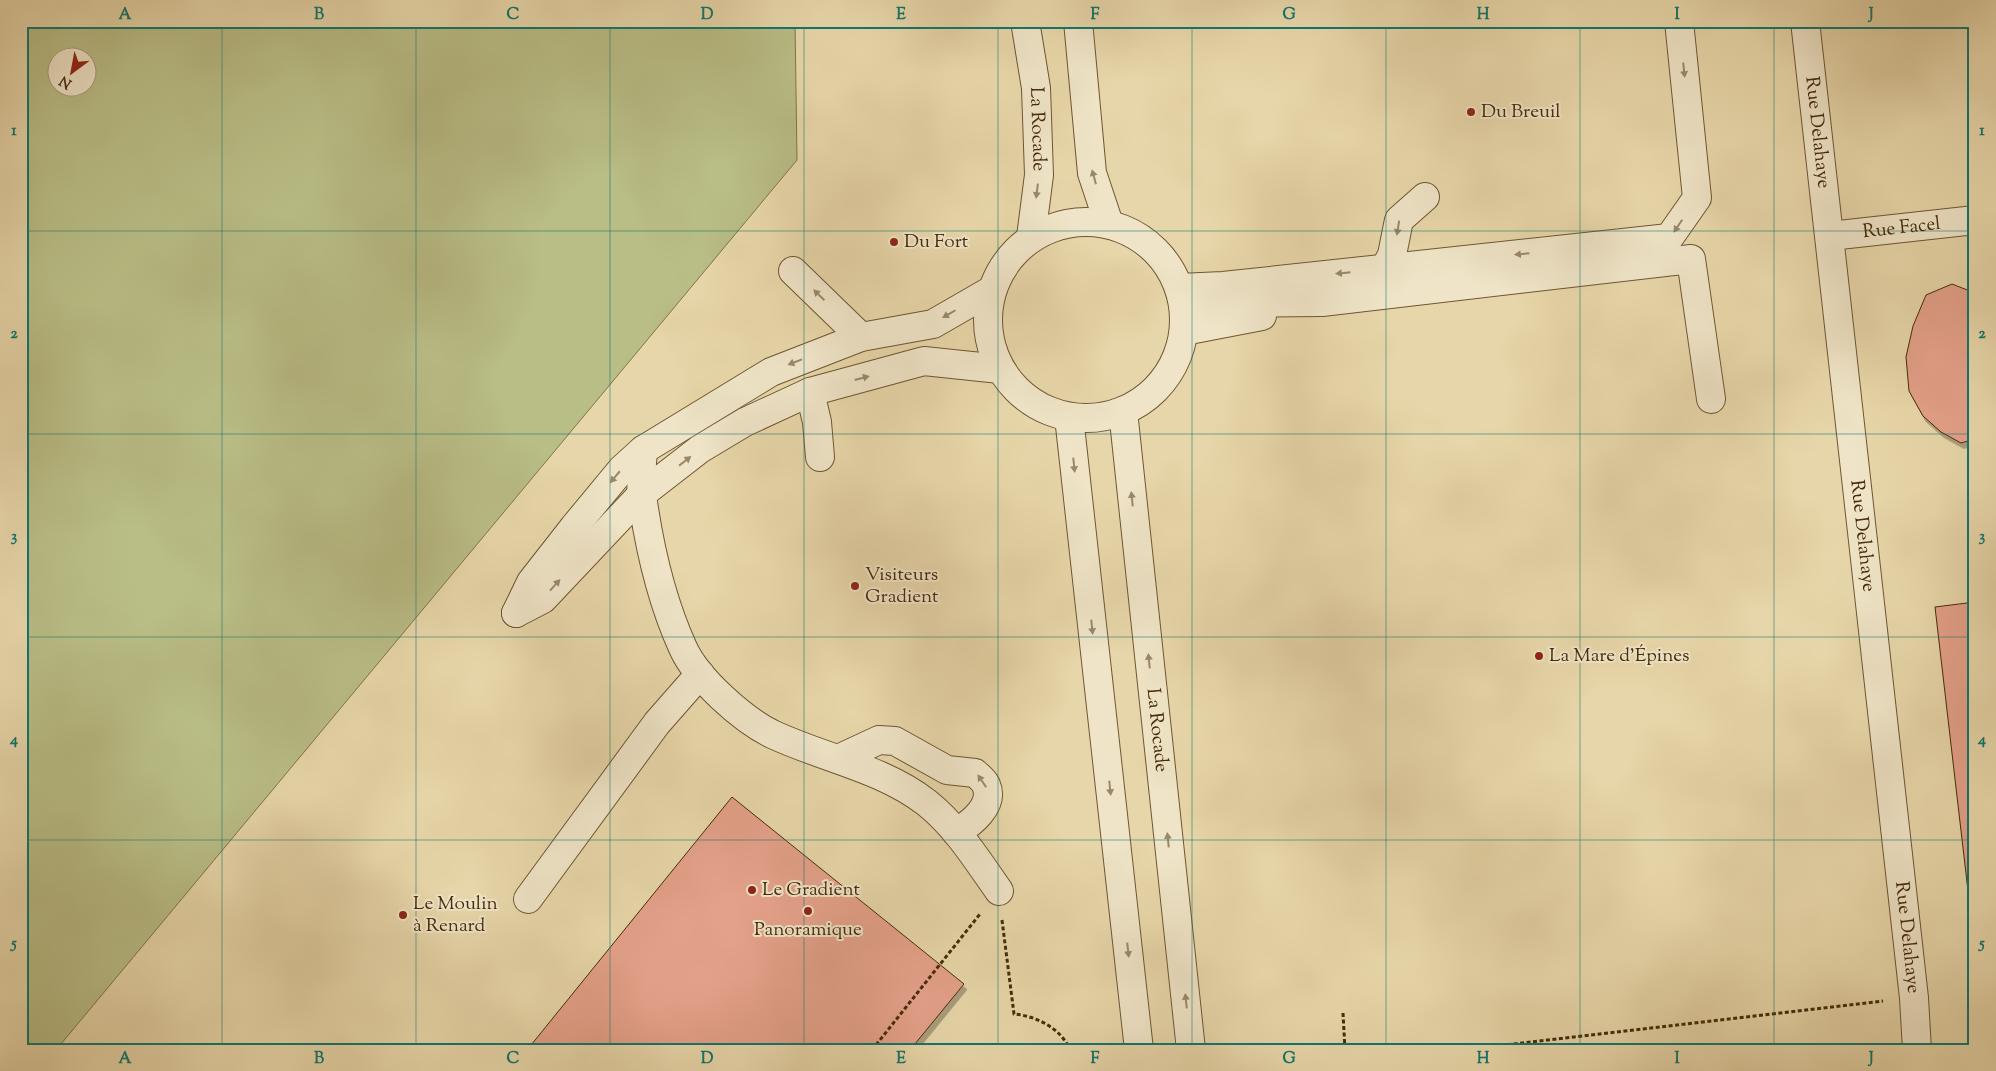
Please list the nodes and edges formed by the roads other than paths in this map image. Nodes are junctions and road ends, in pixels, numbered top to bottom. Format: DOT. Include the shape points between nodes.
graph roads {
  1 [pos="1025,21"];
  2 [pos="1078,21"];
  3 [pos="1679,21"];
  4 [pos="1805,21"];
  5 [pos="1425,197"];
  6 [pos="1975,220"];
  7 [pos="1109,224"];
  8 [pos="1830,236"];
  9 [pos="1031,237"];
  10 [pos="1385,268"];
  11 [pos="793,271"];
  12 [pos="992,290"];
  13 [pos="1181,295"];
  14 [pos="1322,302"];
  15 [pos="1184,331"];
  16 [pos="860,337"];
  17 [pos="1000,369"];
  18 [pos="810,392"];
  19 [pos="1711,399"];
  20 [pos="1123,411"];
  21 [pos="1069,417"];
  22 [pos="643,450"];
  23 [pos="820,457"];
  24 [pos="642,494"];
  25 [pos="700,674"];
  26 [pos="838,759"];
  27 [pos="956,832"];
  28 [pos="999,891"];
  29 [pos="528,900"];
  30 [pos="1139,1050"];
  31 [pos="1191,1050"];
  32 [pos="1917,1050"];
  1 -- 9 [label="lane, La Rocade, one-way" via="1036,88 1039,176"];
  7 -- 2 [label="lane, one-way" via="1092,172"];
  3 -- 10 [label="lane, one-way" via="1697,198 1669,238"];
  4 -- 8 [label="lane, Rue Delahaye"];
  5 -- 10 [label="lane, one-way" via="1399,220 1392,255"];
  6 -- 8 [label="lane, Rue Facel"];
  7 -- 9 [label="lane" via="1069,223"];
  7 -- 13 [label="lane" via="1139,237 1163,259"];
  8 -- 32 [label="lane, Rue Delahaye" via="1914,998"];
  9 -- 12 [label="lane" via="1000,270"];
  10 -- 13 [label="lane, one-way" via="1223,286"];
  16 -- 11 [label="lane, one-way"];
  12 -- 16 [label="lane, one-way" via="933,324"];
  12 -- 17 [label="lane" via="987,317 990,344"];
  13 -- 14 [label="lane" via="1229,304"];
  13 -- 15 [label="lane"];
  14 -- 15 [label="lane"];
  14 -- 19 [label="lane" via="1692,259"];
  15 -- 20 [label="lane" via="1178,356 1165,379 1146,399"];
  16 -- 22 [label="lane, one-way" via="770,372"];
  18 -- 17 [label="lane, one-way" via="924,361"];
  17 -- 21 [label="lane" via="1018,391 1042,408"];
  18 -- 23 [label="lane"];
  24 -- 18 [label="lane, one-way" via="700,449 745,422"];
  20 -- 21 [label="lane" via="1096,418"];
  31 -- 20 [label="lane, La Rocade, one-way"];
  21 -- 30 [label="lane, one-way"];
  22 -- 24 [label="lane"];
  22 -- 24 [label="lane, one-way" via="622,469 574,527 532,582 516,613 543,599"];
  24 -- 25 [label="lane" via="661,586 684,650"];
  25 -- 26 [label="lane" via="734,710 771,734"];
  25 -- 29 [label="lane" via="657,723"];
  26 -- 27 [label="lane" via="899,784 928,804"];
  27 -- 26 [label="lane, one-way" via="976,818 988,799 986,784 975,772 947,770 895,741 879,740"];
  27 -- 28 [label="lane"];
}
